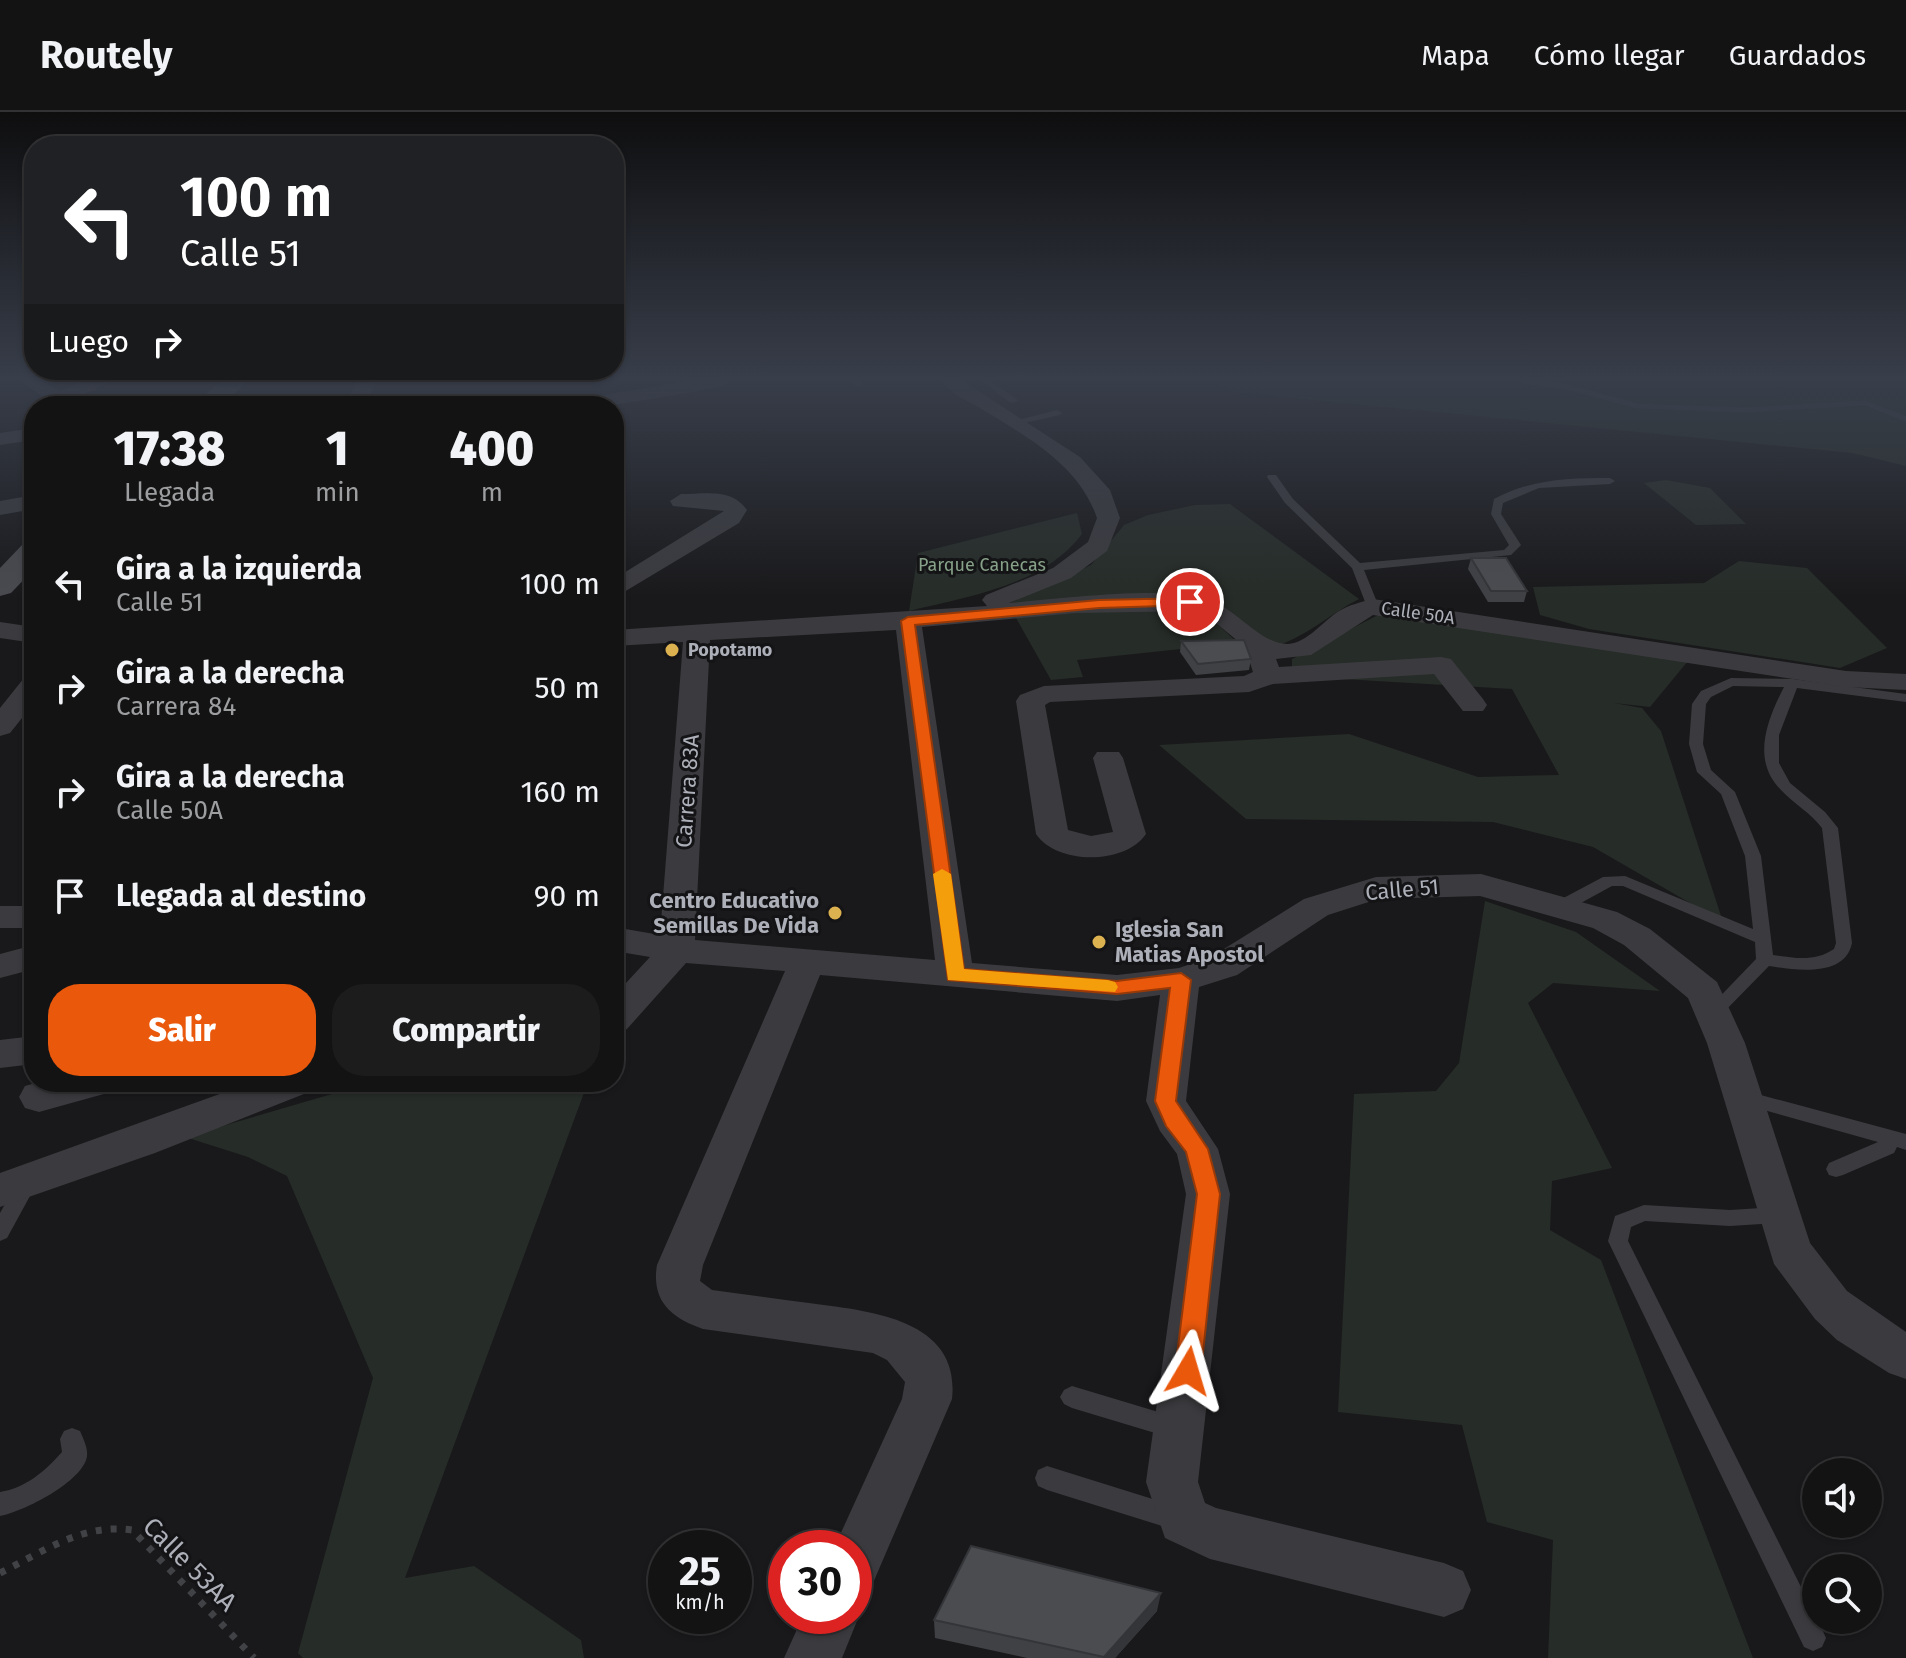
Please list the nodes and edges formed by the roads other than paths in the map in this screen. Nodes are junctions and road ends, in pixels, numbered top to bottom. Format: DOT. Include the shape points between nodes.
graph roads {
  1 [pos="1063,453"];
  2 [pos="1272,477"];
  3 [pos="1610,481"];
  4 [pos="681,501"];
  5 [pos="24,504"];
  6 [pos="0,508"];
  7 [pos="24,561"];
  8 [pos="1357,567"];
  9 [pos="624,584"];
  10 [pos="0,586"];
  11 [pos="1373,607"];
  12 [pos="24,612"];
  13 [pos="908,621"];
  14 [pos="697,631"];
  15 [pos="17,634"];
  16 [pos="624,637"];
  17 [pos="1258,646"];
  18 [pos="1268,676"];
  19 [pos="1906,682"];
  20 [pos="1793,683"];
  21 [pos="24,697"];
  22 [pos="1906,698"];
  23 [pos="1473,705"];
  24 [pos="0,727"];
  25 [pos="1108,758"];
  26 [pos="1562,906"];
  27 [pos="0,917"];
  28 [pos="24,917"];
  29 [pos="1762,939"];
  30 [pos="624,941"];
  31 [pos="677,950"];
  32 [pos="24,960"];
  33 [pos="1765,960"];
  34 [pos="807,962"];
  35 [pos="0,966"];
  36 [pos="955,975"];
  37 [pos="1181,980"];
  38 [pos="624,1009"];
  39 [pos="1714,1012"];
  40 [pos="24,1051"];
  41 [pos="0,1054"];
  42 [pos="58,1092"];
  43 [pos="268,1092"];
  44 [pos="39,1097"];
  45 [pos="1742,1097"];
  46 [pos="1898,1139"];
  47 [pos="1836,1169"];
  48 [pos="14,1186"];
  49 [pos="1777,1215"];
  50 [pos="0,1232"];
  51 [pos="1906,1358"];
  52 [pos="1072,1397"];
  53 [pos="1181,1430"];
  54 [pos="72,1439"];
  55 [pos="1047,1478"];
  56 [pos="0,1504"];
  57 [pos="1184,1520"];
  58 [pos="869,1530"];
  59 [pos="1444,1590"];
  60 [pos="823,1634"];
  61 [pos="1813,1638"];
  62 [pos="813,1658"];
  1 -- 13 [label="street" via="1106,497 1111,514 1100,545 1077,567 1032,589"];
  2 -- 8 [label="lane" via="1289,501"];
  3 -- 8 [label="lane" via="1550,482 1498,501 1496,514 1515,545 1507,553"];
  4 -- 9 [label="street" via="728,501 736,510"];
  5 -- 6 [label="street"];
  7 -- 10 [label="street"];
  8 -- 11 [label="lane"];
  11 -- 17 [label="street, Calle 50A" via="1349,614 1302,649"];
  11 -- 19 [label="street, Calle 50A" via="1846,679"];
  12 -- 15 [label="street"];
  13 -- 14 [label="street"];
  13 -- 17 [label="street" via="1099,604 1190,602 1224,613"];
  13 -- 36 [label="street"];
  14 -- 16 [label="street"];
  14 -- 31 [label="street, Carrera 83A"];
  17 -- 18 [label="street"];
  18 -- 23 [label="street" via="1441,665"];
  18 -- 25 [label="street" via="1249,684 1044,694 1030,701 1057,839 1076,845 1117,843 1130,834"];
  20 -- 22 [label="lane"];
  20 -- 29 [label="lane" via="1731,682 1706,694 1699,704 1698,758 1704,772 1728,792 1753,856"];
  20 -- 33 [label="lane" via="1774,719 1771,763 1776,776 1830,828 1844,943 1842,952 1825,963"];
  21 -- 24 [label="street"];
  26 -- 29 [label="lane" via="1609,881 1625,881"];
  26 -- 37 [label="street, Calle 51" via="1481,885 1376,888 1316,907 1224,966"];
  26 -- 39 [label="street, Calle 51" via="1637,937 1704,991"];
  27 -- 28 [label="street"];
  29 -- 33 [label="lane"];
  30 -- 31 [label="street, Calle 51"];
  31 -- 34 [label="street, Calle 51"];
  31 -- 38 [label="street"];
  32 -- 35 [label="street"];
  33 -- 39 [label="lane"];
  34 -- 36 [label="street, Calle 51"];
  34 -- 58 [label="street" via="680,1265 677,1284 703,1309 880,1333 904,1345 930,1376 927,1399"];
  36 -- 37 [label="street, Calle 51" via="1117,988"];
  37 -- 53 [label="street" via="1166,1101 1197,1149 1208,1194"];
  39 -- 45 [label="street, Calle 51"];
  40 -- 41 [label="street"];
  42 -- 44 [label="street"];
  43 -- 48 [label="street"];
  45 -- 46 [label="lane"];
  45 -- 49 [label="street, Calle 51"];
  46 -- 47 [label="lane"];
  48 -- 50 [label="lane"];
  49 -- 51 [label="street, Calle 51" via="1790,1251 1831,1305"];
  49 -- 61 [label="lane" via="1644,1213 1622,1222 1618,1241"];
  52 -- 53 [label="lane"];
  53 -- 57 [label="street" via="1172,1482"];
  54 -- 56 [label="lane" via="75,1456 57,1476 34,1492"];
  55 -- 57 [label="lane"];
  57 -- 59 [label="street" via="1210,1533"];
  60 -- 62 [label="street"];
}
